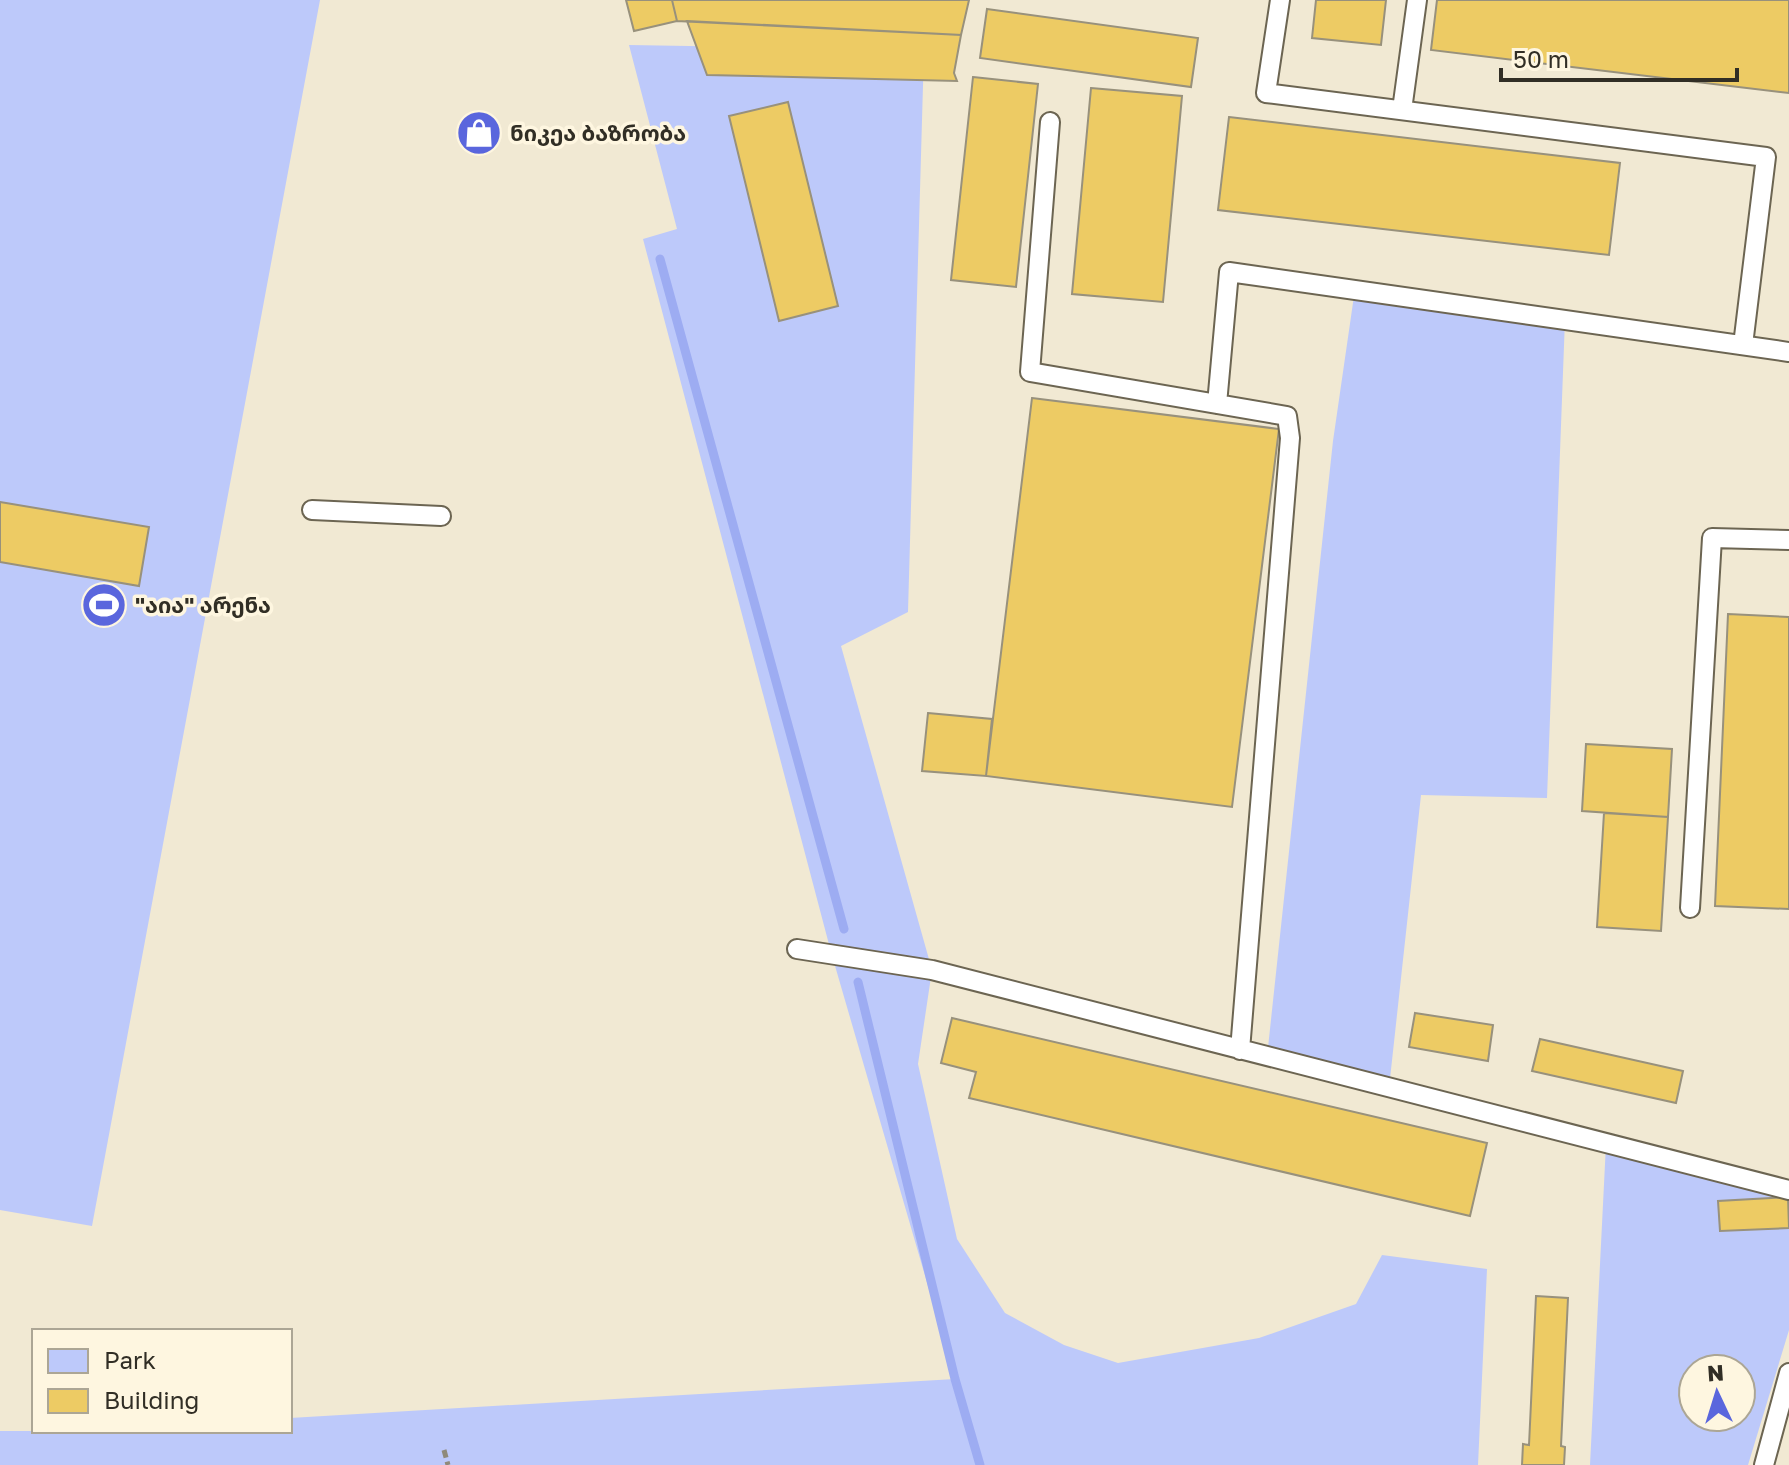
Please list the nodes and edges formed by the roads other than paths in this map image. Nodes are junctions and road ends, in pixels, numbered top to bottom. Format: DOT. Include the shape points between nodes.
graph roads {
  1 [pos="1280,0"];
  2 [pos="1417,0"];
  3 [pos="1402,110"];
  4 [pos="1050,122"];
  5 [pos="1743,345"];
  6 [pos="1789,352"];
  7 [pos="1217,404"];
  8 [pos="312,510"];
  9 [pos="441,516"];
  10 [pos="1789,540"];
  11 [pos="1690,908"];
  12 [pos="797,949"];
  13 [pos="1240,1050"];
  14 [pos="1789,1190"];
  15 [pos="1789,1373"];
  16 [pos="1764,1465"];
  1 -- 3 [label="lane" via="1266,93"];
  2 -- 3 [label="lane"];
  3 -- 5 [label="lane" via="1766,157"];
  4 -- 7 [label="lane" via="1030,372"];
  5 -- 6 [label="lane"];
  5 -- 7 [label="lane" via="1229,272"];
  7 -- 13 [label="lane" via="1287,416 1290,438"];
  8 -- 9 [label="lane"];
  10 -- 11 [label="lane" via="1712,538"];
  12 -- 13 [label="lane" via="932,970"];
  13 -- 14 [label="lane"];
  15 -- 16 [label="lane"];
}
